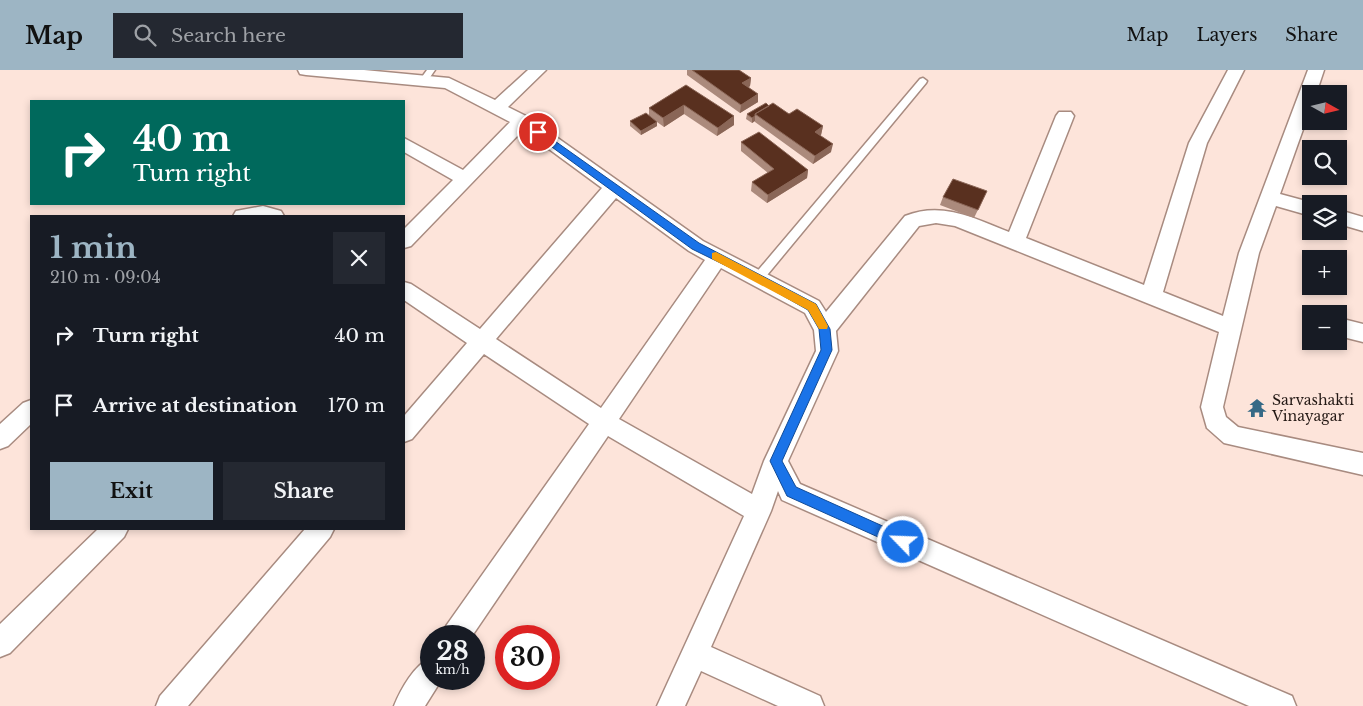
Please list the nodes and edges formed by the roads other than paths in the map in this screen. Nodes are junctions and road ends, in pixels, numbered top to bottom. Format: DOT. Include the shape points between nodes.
graph roads {
  1 [pos="306,70"];
  2 [pos="538,70"];
  3 [pos="1236,70"];
  4 [pos="1316,70"];
  5 [pos="427,75"];
  6 [pos="923,81"];
  7 [pos="496,108"];
  8 [pos="1065,116"];
  9 [pos="522,121"];
  10 [pos="405,145"];
  11 [pos="465,179"];
  12 [pos="614,187"];
  13 [pos="1270,198"];
  14 [pos="1302,207"];
  15 [pos="250,215"];
  16 [pos="270,215"];
  17 [pos="1347,219"];
  18 [pos="1363,224"];
  19 [pos="405,240"];
  20 [pos="1015,242"];
  21 [pos="718,257"];
  22 [pos="759,277"];
  23 [pos="405,291"];
  24 [pos="1151,296"];
  25 [pos="1231,328"];
  26 [pos="825,329"];
  27 [pos="1347,329"];
  28 [pos="1363,333"];
  29 [pos="482,341"];
  30 [pos="30,411"];
  31 [pos="604,422"];
  32 [pos="405,431"];
  33 [pos="0,439"];
  34 [pos="776,461"];
  35 [pos="1363,464"];
  36 [pos="759,511"];
  37 [pos="114,530"];
  38 [pos="321,530"];
  39 [pos="464,625"];
  40 [pos="0,643"];
  41 [pos="695,654"];
  42 [pos="420,688"];
  43 [pos="170,706"];
  44 [pos="408,706"];
  45 [pos="671,706"];
  46 [pos="810,706"];
  47 [pos="1282,706"];
  1 -- 5 [label="street" via="386,77"];
  2 -- 7 [label="street"];
  3 -- 24 [label="street" via="1198,143"];
  4 -- 13 [label="street"];
  5 -- 7 [label="street"];
  6 -- 22 [label="lane"];
  7 -- 9 [label="street"];
  8 -- 20 [label="street"];
  9 -- 11 [label="street"];
  9 -- 12 [label="street"];
  10 -- 11 [label="street"];
  11 -- 19 [label="street"];
  12 -- 21 [label="street" via="696,246"];
  12 -- 29 [label="street"];
  13 -- 14 [label="street"];
  13 -- 25 [label="street" via="1249,253"];
  15 -- 16 [label="street"];
  17 -- 18 [label="street"];
  20 -- 24 [label="street"];
  20 -- 26 [label="street" via="960,220 924,215 912,221"];
  21 -- 22 [label="street"];
  21 -- 31 [label="street"];
  22 -- 26 [label="street" via="812,307"];
  23 -- 29 [label="street"];
  24 -- 25 [label="street"];
  25 -- 35 [label="street" via="1212,407 1213,418 1221,429 1232,436"];
  26 -- 34 [label="street" via="826,350"];
  27 -- 28 [label="street"];
  29 -- 31 [label="street"];
  29 -- 32 [label="street"];
  30 -- 33 [label="street"];
  31 -- 36 [label="street"];
  31 -- 39 [label="street"];
  34 -- 36 [label="street"];
  34 -- 47 [label="street" via="791,492"];
  36 -- 41 [label="street"];
  37 -- 40 [label="street"];
  38 -- 43 [label="street"];
  41 -- 45 [label="street"];
  41 -- 46 [label="street"];
  42 -- 44 [label="street"];
}
